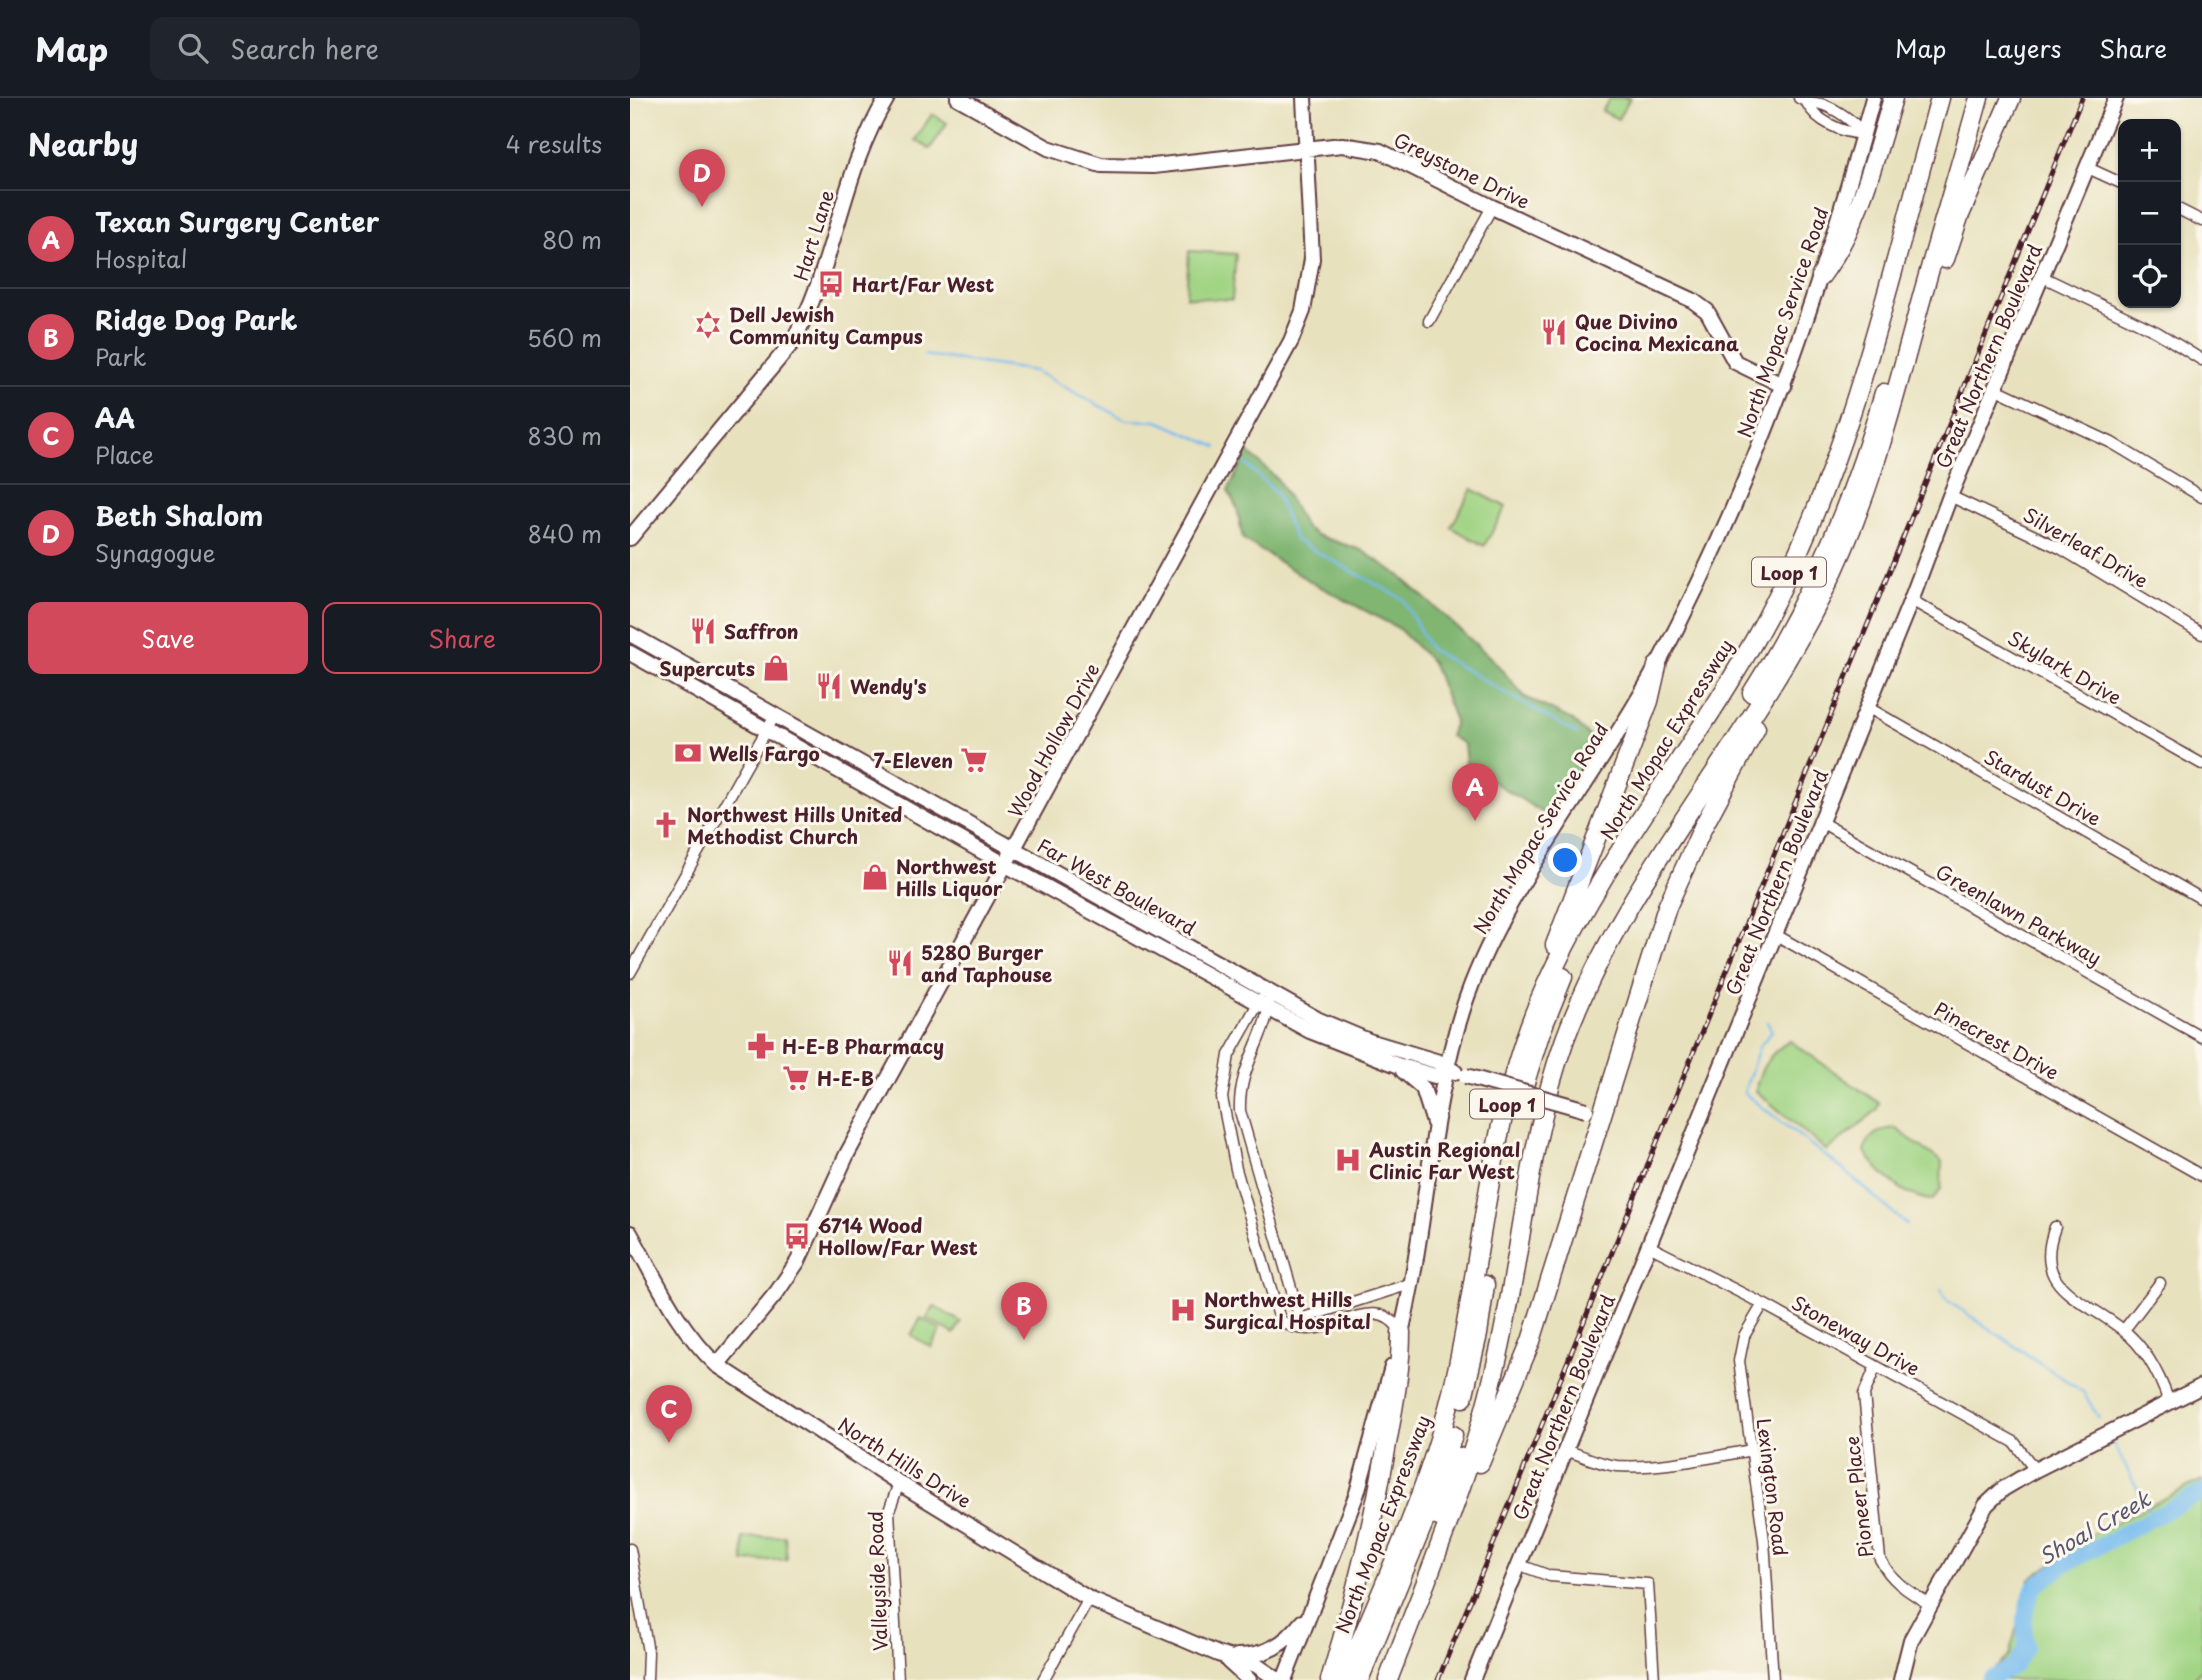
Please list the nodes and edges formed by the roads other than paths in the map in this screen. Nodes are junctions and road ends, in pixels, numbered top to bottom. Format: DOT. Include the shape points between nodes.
graph roads {
  1 [pos="887,98"];
  2 [pos="958,98"];
  3 [pos="1304,98"];
  4 [pos="1873,98"];
  5 [pos="1893,98"];
  6 [pos="1940,98"];
  7 [pos="1952,98"];
  8 [pos="1968,98"];
  9 [pos="1979,98"];
  10 [pos="2011,98"];
  11 [pos="2116,98"];
  12 [pos="1803,101"];
  13 [pos="1863,133"];
  14 [pos="1304,149"];
  15 [pos="2088,167"];
  16 [pos="2119,182"];
  17 [pos="1492,207"];
  18 [pos="2181,210"];
  19 [pos="2202,221"];
  20 [pos="1821,276"];
  21 [pos="2043,277"];
  22 [pos="1922,297"];
  23 [pos="1429,321"];
  24 [pos="2202,360"];
  25 [pos="1784,386"];
  26 [pos="1996,389"];
  27 [pos="1950,496"];
  28 [pos="2202,497"];
  29 [pos="630,538"];
  30 [pos="1912,600"];
  31 [pos="630,634"];
  32 [pos="2202,634"];
  33 [pos="630,653"];
  34 [pos="1789,657"];
  35 [pos="1657,666"];
  36 [pos="1867,707"];
  37 [pos="775,715"];
  38 [pos="767,730"];
  39 [pos="2202,764"];
  40 [pos="1819,821"];
  41 [pos="1014,851"];
  42 [pos="1006,865"];
  43 [pos="2202,899"];
  44 [pos="1776,935"];
  45 [pos="630,973"];
  46 [pos="1270,993"];
  47 [pos="1539,1002"];
  48 [pos="1256,1003"];
  49 [pos="1269,1010"];
  50 [pos="2202,1038"];
  51 [pos="1397,1065"];
  52 [pos="1448,1070"];
  53 [pos="1593,1112"];
  54 [pos="1436,1140"];
  55 [pos="1252,1160"];
  56 [pos="1236,1169"];
  57 [pos="2202,1176"];
  58 [pos="2055,1227"];
  59 [pos="630,1234"];
  60 [pos="1649,1246"];
  61 [pos="2160,1283"];
  62 [pos="1410,1284"];
  63 [pos="1483,1300"];
  64 [pos="1763,1304"];
  65 [pos="1300,1318"];
  66 [pos="1291,1328"];
  67 [pos="2124,1330"];
  68 [pos="1401,1332"];
  69 [pos="717,1365"];
  70 [pos="1877,1366"];
  71 [pos="1455,1377"];
  72 [pos="2202,1387"];
  73 [pos="2169,1402"];
  74 [pos="1566,1450"];
  75 [pos="1752,1450"];
  76 [pos="2035,1470"];
  77 [pos="899,1483"];
  78 [pos="1460,1496"];
  79 [pos="630,1549"];
  80 [pos="1520,1565"];
  81 [pos="1088,1599"];
  82 [pos="1929,1605"];
  83 [pos="1311,1611"];
  84 [pos="1218,1654"];
  85 [pos="647,1680"];
  86 [pos="898,1680"];
  87 [pos="1043,1680"];
  88 [pos="1249,1680"];
  89 [pos="1278,1680"];
  90 [pos="1284,1680"];
  91 [pos="1330,1680"];
  92 [pos="1345,1680"];
  93 [pos="1359,1680"];
  94 [pos="1376,1680"];
  95 [pos="1388,1680"];
  96 [pos="1472,1680"];
  97 [pos="1654,1680"];
  98 [pos="1773,1680"];
  99 [pos="1901,1680"];
  1 -- 29 [label="street, Hart Lane" via="862,146 813,301 795,337"];
  2 -- 14 [label="street, Greystone Drive" via="1048,148 1101,165 1153,166"];
  3 -- 14 [label="street, Wood Hollow Drive"];
  4 -- 13 [label="street, North Mopac Service Road"];
  5 -- 20 [label="highway" via="1840,251"];
  6 -- 47 [label="highway, North Mopac Expressway / Loop 1" via="1853,404 1808,531 1764,621 1594,894"];
  7 -- 63 [label="highway" via="1864,409 1817,538 1744,679 1589,925 1540,1034 1505,1158"];
  8 -- 94 [label="highway" via="1878,413 1831,544 1756,687 1602,931 1555,1038 1529,1125 1474,1409 1443,1506"];
  9 -- 22 [label="highway, Loop 1"];
  10 -- 22 [label="highway" via="1959,217 1940,275"];
  11 -- 15 [label="street, Great Northern Boulevard"];
  12 -- 13 [label="street" via="1822,105"];
  13 -- 20 [label="street, North Mopac Service Road"];
  14 -- 17 [label="street, Greystone Drive" via="1342,145 1380,151"];
  14 -- 41 [label="street, Wood Hollow Drive" via="1312,259 1303,311"];
  15 -- 16 [label="street"];
  15 -- 21 [label="street, Great Northern Boulevard"];
  17 -- 23 [label="street"];
  17 -- 25 [label="street, Greystone Drive" via="1692,300 1707,311 1735,362"];
  18 -- 19 [label="street"];
  20 -- 25 [label="street, North Mopac Service Road"];
  21 -- 24 [label="street" via="2157,332"];
  21 -- 26 [label="street, Great Northern Boulevard"];
  22 -- 34 [label="highway, Loop 1" via="1868,487 1844,548"];
  25 -- 35 [label="street, North Mopac Service Road" via="1717,546"];
  26 -- 27 [label="street, Great Northern Boulevard"];
  26 -- 28 [label="street" via="2112,443"];
  27 -- 30 [label="street, Great Northern Boulevard"];
  27 -- 32 [label="street, Silverleaf Drive" via="2060,548"];
  30 -- 36 [label="street, Great Northern Boulevard"];
  30 -- 39 [label="street, Skylark Drive"];
  31 -- 37 [label="street, Far West Boulevard"];
  33 -- 38 [label="street, Far West Boulevard"];
  34 -- 53 [label="highway" via="1773,698 1703,827 1667,907"];
  34 -- 78 [label="highway, Loop 1" via="1624,916 1565,1040 1541,1122 1497,1362"];
  35 -- 47 [label="highway" via="1649,701 1552,954"];
  35 -- 52 [label="street, North Mopac Service Road" via="1498,930 1467,998"];
  36 -- 40 [label="street, Great Northern Boulevard"];
  36 -- 43 [label="street, Stardust Drive"];
  37 -- 38 [label="street"];
  37 -- 41 [label="street, Far West Boulevard"];
  38 -- 42 [label="street, Far West Boulevard"];
  38 -- 45 [label="street"];
  40 -- 44 [label="street, Great Northern Boulevard"];
  40 -- 50 [label="street, Greenlawn Parkway"];
  41 -- 42 [label="street, Wood Hollow Drive"];
  41 -- 46 [label="street, Far West Boulevard"];
  42 -- 48 [label="street, Far West Boulevard"];
  42 -- 69 [label="street, Wood Hollow Drive" via="846,1154 798,1261"];
  44 -- 57 [label="street, Pinecrest Drive"];
  44 -- 60 [label="street, Great Northern Boulevard"];
  46 -- 48 [label="street"];
  46 -- 49 [label="street"];
  46 -- 52 [label="street, Far West Boulevard" via="1319,1020 1439,1062"];
  47 -- 71 [label="highway, North Mopac Expressway / Loop 1" via="1518,1059 1505,1116"];
  48 -- 49 [label="street, Far West Boulevard"];
  48 -- 56 [label="street" via="1225,1069 1222,1098"];
  49 -- 51 [label="street, Far West Boulevard" via="1354,1051"];
  49 -- 55 [label="street" via="1239,1094"];
  51 -- 52 [label="street, Far West Boulevard" via="1435,1076"];
  51 -- 54 [label="street" via="1428,1096"];
  52 -- 53 [label="street, Far West Boulevard, bridge"];
  52 -- 54 [label="street, North Mopac Service Road"];
  53 -- 78 [label="highway" via="1531,1341 1475,1473"];
  54 -- 62 [label="street, North Mopac Service Road"];
  55 -- 56 [label="street"];
  55 -- 65 [label="street"];
  56 -- 66 [label="street" via="1280,1320"];
  58 -- 67 [label="street" via="2049,1267 2055,1282"];
  59 -- 69 [label="street, North Hills Drive" via="679,1321 695,1345"];
  60 -- 64 [label="street, Stoneway Drive"];
  60 -- 74 [label="street, Great Northern Boulevard"];
  61 -- 67 [label="street"];
  62 -- 65 [label="street"];
  62 -- 68 [label="street, North Mopac Service Road"];
  63 -- 71 [label="highway" via="1468,1352"];
  63 -- 93 [label="highway" via="1450,1447"];
  64 -- 70 [label="street, Stoneway Drive"];
  64 -- 75 [label="street, Lexington Road" via="1744,1336 1739,1361"];
  65 -- 66 [label="street"];
  66 -- 68 [label="street" via="1309,1331 1380,1313 1393,1319"];
  67 -- 73 [label="street" via="2143,1349"];
  68 -- 83 [label="street, North Mopac Service Road" via="1357,1493"];
  68 -- 91 [label="highway" via="1393,1413 1370,1534"];
  69 -- 77 [label="street, North Hills Drive"];
  70 -- 76 [label="street, Stoneway Drive" via="2014,1442"];
  70 -- 82 [label="street, Pioneer Place" via="1864,1394 1880,1559 1889,1576"];
  71 -- 92 [label="highway, North Mopac Expressway / Loop 1" via="1418,1501"];
  72 -- 73 [label="street"];
  73 -- 76 [label="street"];
  74 -- 75 [label="street" via="1618,1466"];
  74 -- 80 [label="street, Great Northern Boulevard"];
  75 -- 98 [label="street, Lexington Road" via="1764,1540"];
  76 -- 82 [label="street" via="1986,1504"];
  77 -- 81 [label="street, North Hills Drive"];
  77 -- 86 [label="street, Valleyside Road" via="889,1511"];
  78 -- 95 [label="highway, Loop 1"];
  79 -- 85 [label="street" via="646,1641"];
  80 -- 96 [label="street, Great Northern Boulevard"];
  80 -- 97 [label="street" via="1550,1576 1648,1584"];
  81 -- 84 [label="street, North Hills Drive"];
  81 -- 87 [label="street"];
  82 -- 99 [label="street" via="1911,1640"];
  83 -- 84 [label="street" via="1288,1639 1270,1650 1255,1656"];
  83 -- 90 [label="street, North Mopac Service Road"];
  84 -- 88 [label="street, North Hills Drive"];
  84 -- 89 [label="street, North Hills Drive" via="1256,1665"];
}
